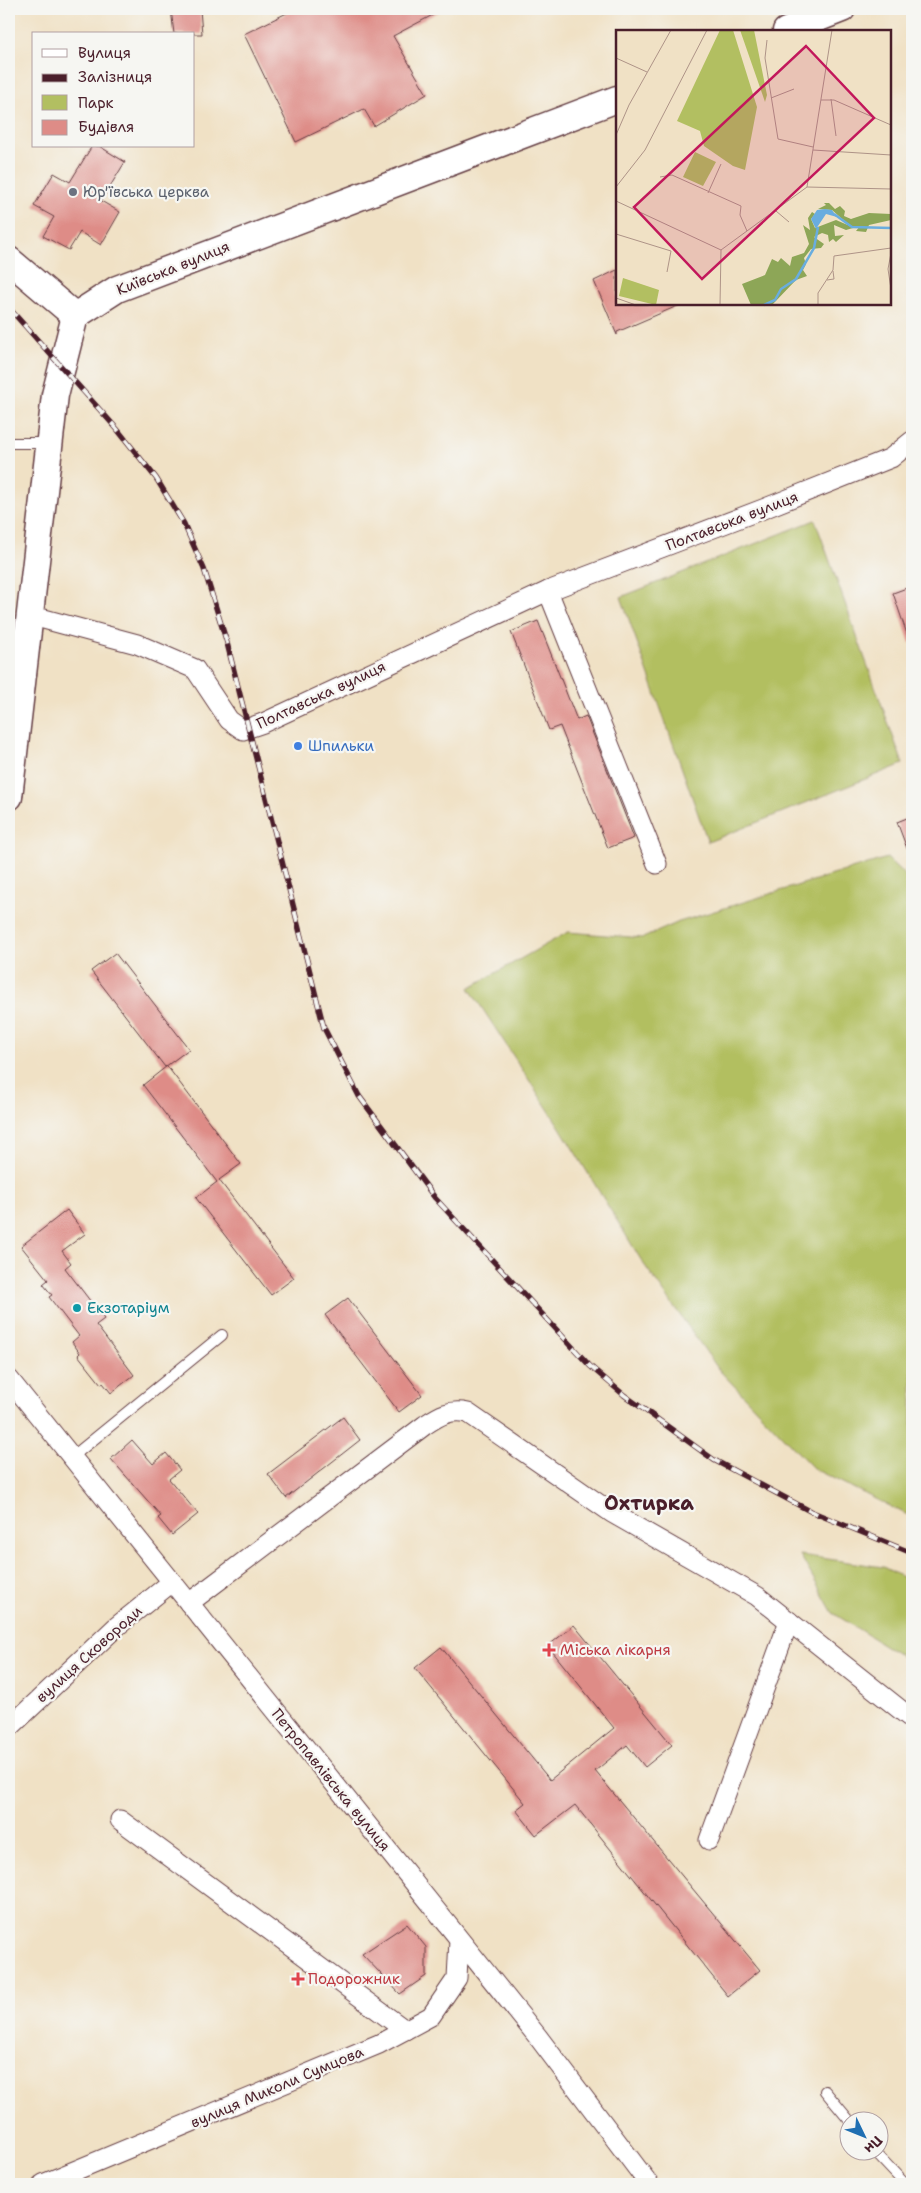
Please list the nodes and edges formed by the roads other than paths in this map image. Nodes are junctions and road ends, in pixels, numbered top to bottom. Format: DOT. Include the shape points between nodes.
graph roads {
  1 [pos="842,9"];
  2 [pos="798,21"];
  3 [pos="616,99"];
  4 [pos="9,260"];
  5 [pos="75,316"];
  6 [pos="912,441"];
  7 [pos="9,443"];
  8 [pos="49,443"];
  9 [pos="548,591"];
  10 [pos="29,615"];
  11 [pos="9,797"];
  12 [pos="657,864"];
  13 [pos="222,1335"];
  14 [pos="9,1379"];
  15 [pos="72,1457"];
  16 [pos="172,1582"];
  17 [pos="189,1603"];
  18 [pos="788,1621"];
  19 [pos="912,1719"];
  20 [pos="9,1728"];
  21 [pos="120,1820"];
  22 [pos="709,1840"];
  23 [pos="459,1940"];
  24 [pos="405,2030"];
  25 [pos="825,2091"];
  26 [pos="841,2110"];
  27 [pos="882,2160"];
  28 [pos="43,2184"];
  29 [pos="649,2184"];
  30 [pos="905,2184"];
  1 -- 2 [label="main road"];
  3 -- 5 [label="main road, Київська вулиця" via="117,288"];
  4 -- 5 [label="main road"];
  5 -- 8 [label="main road" via="55,395"];
  6 -- 9 [label="street, Полтавська вулиця" via="891,458"];
  7 -- 8 [label="lane"];
  8 -- 10 [label="main road"];
  9 -- 10 [label="street, Полтавська вулиця" via="243,730 229,720 195,669 138,644"];
  9 -- 12 [label="street"];
  10 -- 11 [label="main road"];
  13 -- 15 [label="lane"];
  14 -- 15 [label="street, Петропавлівська вулиця"];
  15 -- 16 [label="street, Петропавлівська вулиця"];
  16 -- 17 [label="street, Петропавлівська вулиця"];
  16 -- 20 [label="street, вулиця Сковороди" via="116,1627"];
  17 -- 18 [label="street" via="425,1425 443,1413 457,1411 468,1413 612,1513 757,1596"];
  17 -- 23 [label="street, Петропавлівська вулиця"];
  18 -- 19 [label="street"];
  18 -- 22 [label="street"];
  21 -- 24 [label="street"];
  23 -- 24 [label="street, вулиця Миколи Сумцова" via="457,1978 431,2016"];
  23 -- 29 [label="street, Петропавлівська вулиця" via="538,2037"];
  24 -- 28 [label="street, вулиця Миколи Сумцова" via="379,2044"];
  25 -- 26 [label="lane"];
  27 -- 30 [label="lane"];
}
